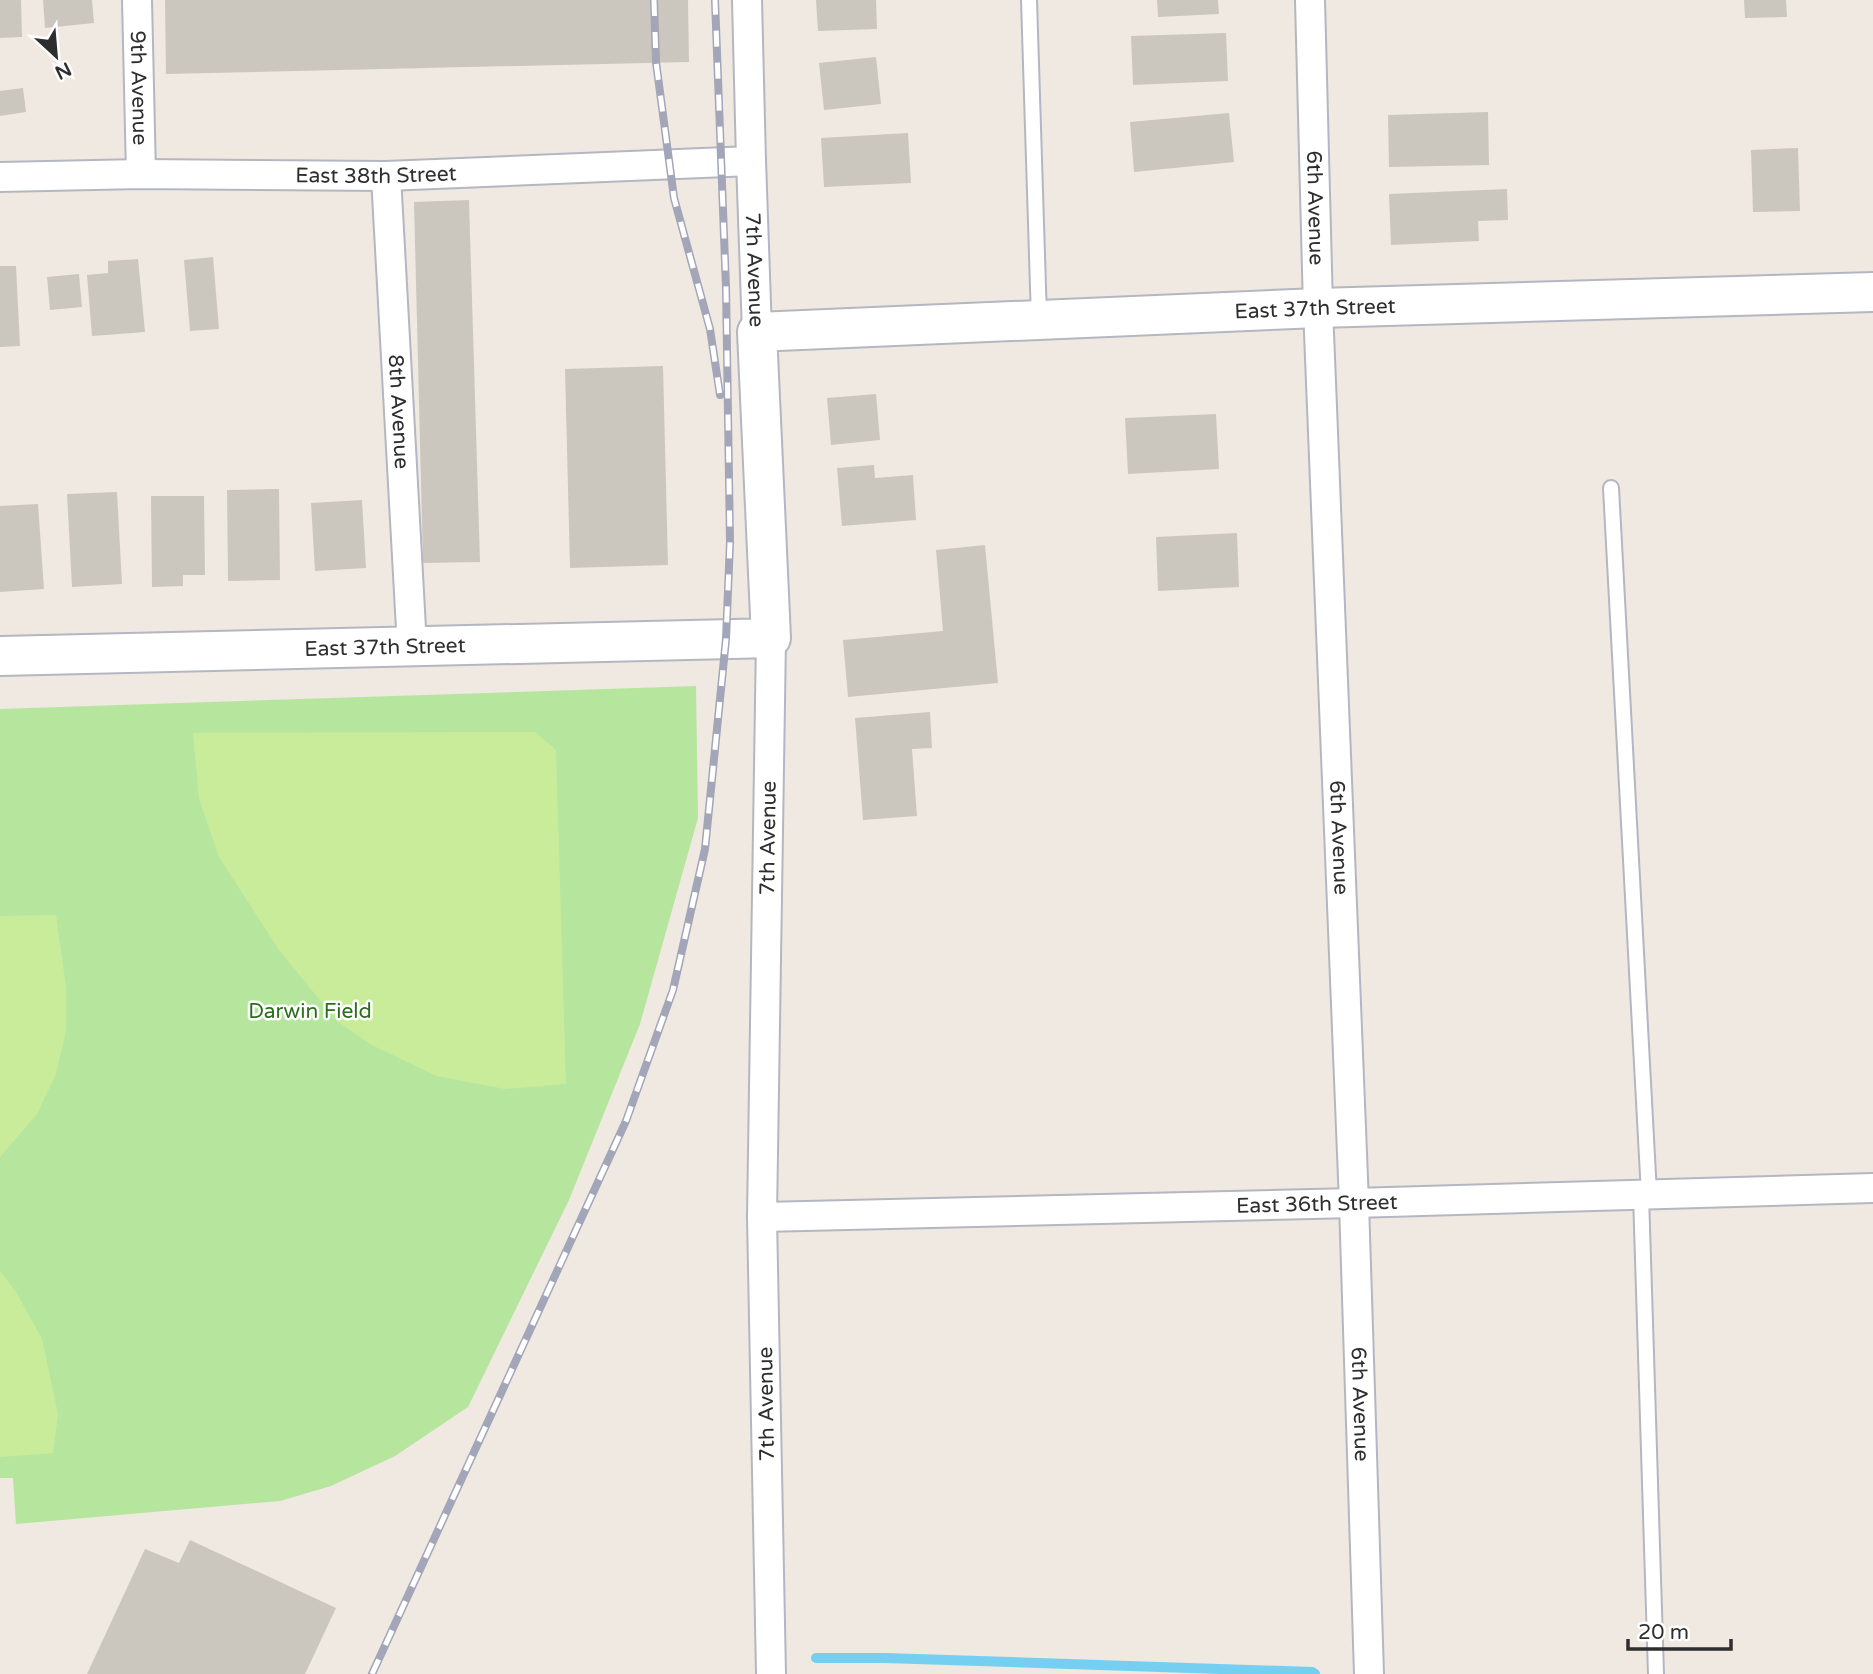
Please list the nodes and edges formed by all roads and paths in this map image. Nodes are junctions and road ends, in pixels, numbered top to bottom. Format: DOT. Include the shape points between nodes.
graph roads {
  1 [pos="136,0"];
  2 [pos="747,0"];
  3 [pos="1029,0"];
  4 [pos="1310,0"];
  5 [pos="751,161"];
  6 [pos="141,174"];
  7 [pos="386,176"];
  8 [pos="0,177"];
  9 [pos="1873,292"];
  10 [pos="1318,308"];
  11 [pos="1039,320"];
  12 [pos="757,332"];
  13 [pos="1611,488"];
  14 [pos="771,638"];
  15 [pos="412,647"];
  16 [pos="0,656"];
  17 [pos="1873,1188"];
  18 [pos="1645,1195"];
  19 [pos="1354,1203"];
  20 [pos="762,1217"];
  21 [pos="771,1674"];
  22 [pos="1369,1674"];
  23 [pos="1656,1674"];
  1 -- 6 [label="street, 9th Avenue"];
  2 -- 5 [label="street, 7th Avenue"];
  3 -- 11 [label="lane"];
  4 -- 10 [label="street, 6th Avenue"];
  5 -- 7 [label="street, East 38th Street"];
  5 -- 12 [label="street, 7th Avenue"];
  6 -- 7 [label="street, East 38th Street"];
  6 -- 8 [label="street, East 38th Street"];
  7 -- 15 [label="street, 8th Avenue"];
  9 -- 10 [label="street, East 37th Street"];
  10 -- 11 [label="street, East 37th Street"];
  10 -- 19 [label="street, 6th Avenue"];
  11 -- 12 [label="street, East 37th Street"];
  12 -- 14 [label="street, 7th Avenue"];
  13 -- 18 [label="lane"];
  14 -- 15 [label="street, East 37th Street"];
  14 -- 20 [label="street, 7th Avenue"];
  15 -- 16 [label="street, East 37th Street"];
  17 -- 18 [label="street, East 36th Street"];
  18 -- 19 [label="street, East 36th Street"];
  18 -- 23 [label="lane"];
  19 -- 20 [label="street, East 36th Street"];
  19 -- 22 [label="street, 6th Avenue"];
  20 -- 21 [label="street, 7th Avenue"];
}
